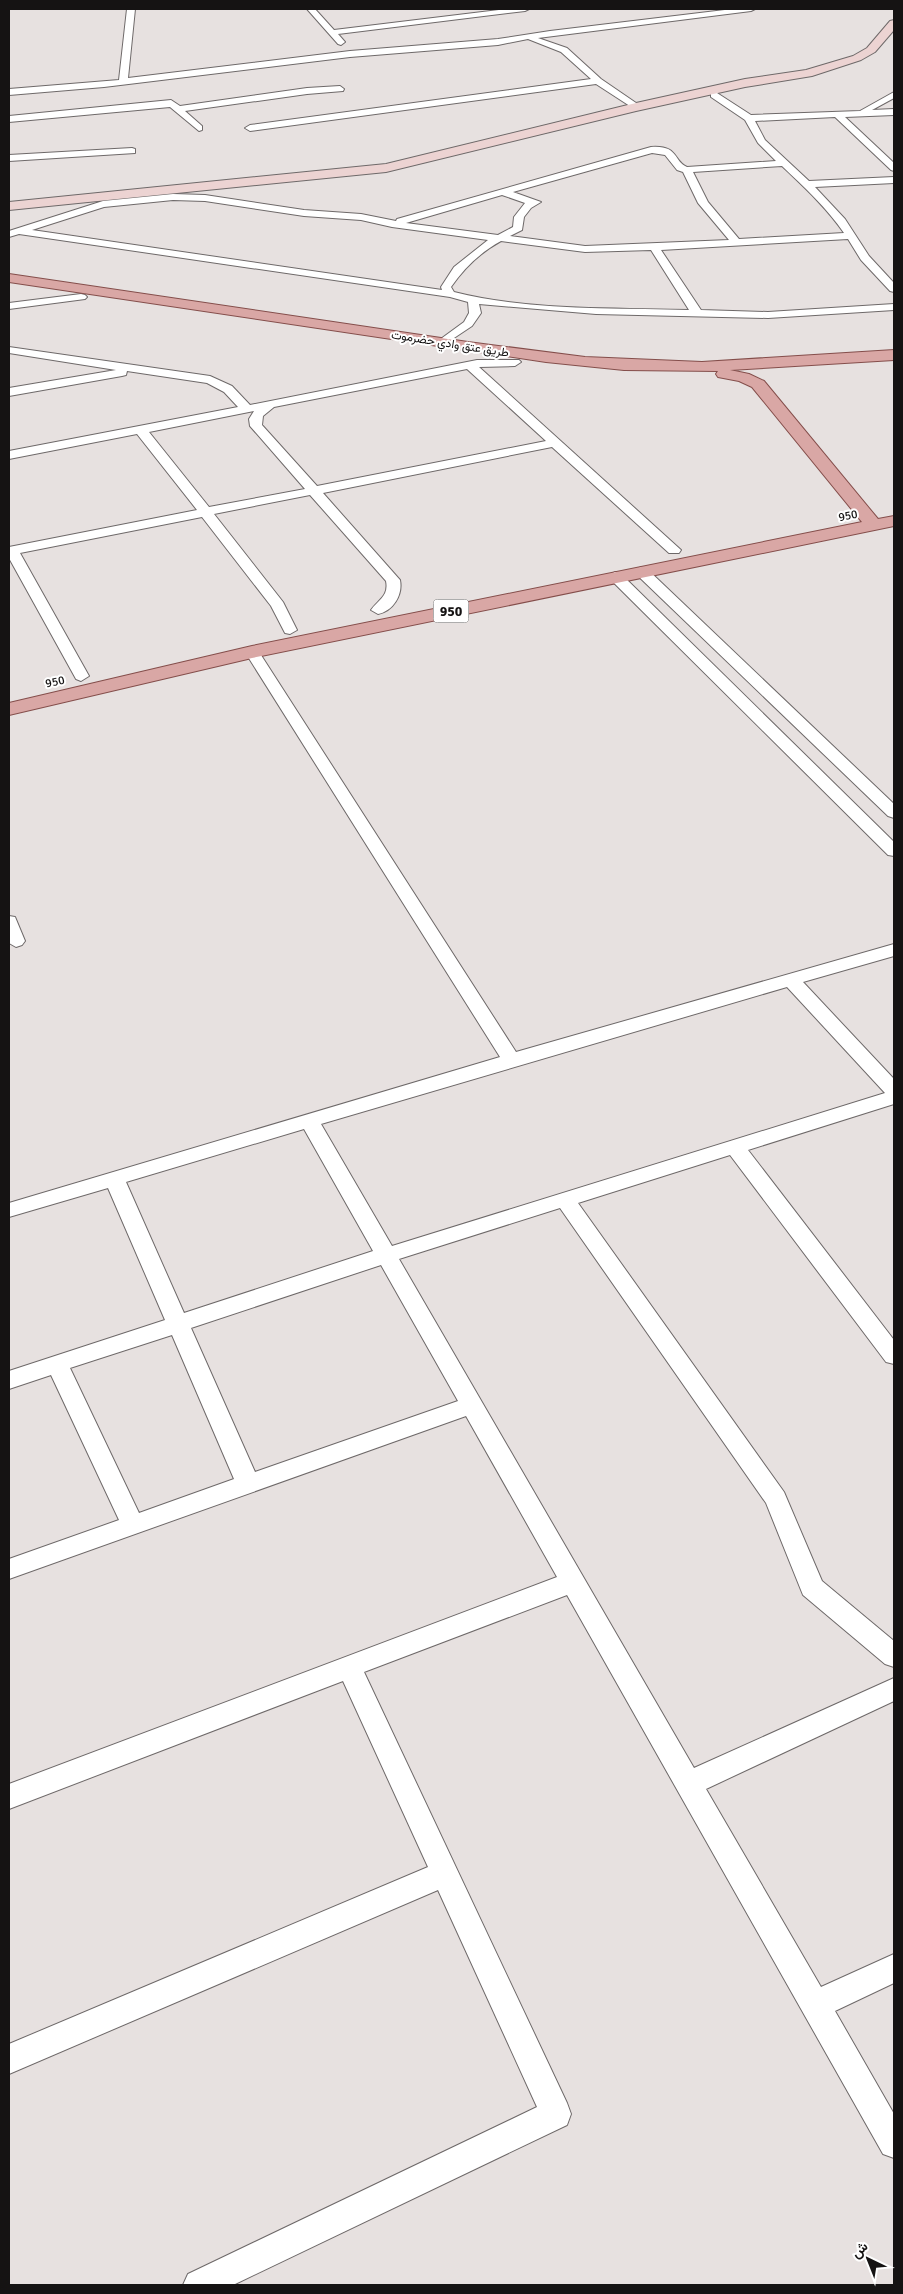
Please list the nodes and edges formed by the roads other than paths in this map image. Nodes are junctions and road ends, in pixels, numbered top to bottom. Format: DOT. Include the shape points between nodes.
graph roads {
  1 [pos="131,9"];
  2 [pos="310,9"];
  3 [pos="525,9"];
  4 [pos="751,9"];
  5 [pos="894,23"];
  6 [pos="334,32"];
  7 [pos="527,37"];
  8 [pos="894,43"];
  9 [pos="350,54"];
  10 [pos="122,81"];
  11 [pos="598,81"];
  12 [pos="150,85"];
  13 [pos="340,90"];
  14 [pos="9,92"];
  15 [pos="714,95"];
  16 [pos="894,95"];
  17 [pos="175,106"];
  18 [pos="636,107"];
  19 [pos="894,112"];
  20 [pos="838,114"];
  21 [pos="860,114"];
  22 [pos="749,118"];
  23 [pos="9,119"];
  24 [pos="199,128"];
  25 [pos="250,128"];
  26 [pos="132,151"];
  27 [pos="9,158"];
  28 [pos="784,163"];
  29 [pos="894,168"];
  30 [pos="687,170"];
  31 [pos="894,180"];
  32 [pos="807,184"];
  33 [pos="502,192"];
  34 [pos="9,206"];
  35 [pos="9,211"];
  36 [pos="392,224"];
  37 [pos="14,233"];
  38 [pos="850,236"];
  39 [pos="500,238"];
  40 [pos="736,243"];
  41 [pos="654,247"];
  42 [pos="9,278"];
  43 [pos="9,286"];
  44 [pos="894,289"];
  45 [pos="450,294"];
  46 [pos="81,297"];
  47 [pos="473,300"];
  48 [pos="9,306"];
  49 [pos="894,308"];
  50 [pos="696,313"];
  51 [pos="442,342"];
  52 [pos="9,350"];
  53 [pos="455,353"];
  54 [pos="894,355"];
  55 [pos="515,362"];
  56 [pos="894,363"];
  57 [pos="466,367"];
  58 [pos="612,368"];
  59 [pos="139,369"];
  60 [pos="780,371"];
  61 [pos="724,374"];
  62 [pos="9,392"];
  63 [pos="270,406"];
  64 [pos="248,410"];
  65 [pos="141,430"];
  66 [pos="554,443"];
  67 [pos="9,455"];
  68 [pos="314,490"];
  69 [pos="204,512"];
  70 [pos="882,516"];
  71 [pos="674,550"];
  72 [pos="10,551"];
  73 [pos="641,571"];
  74 [pos="615,576"];
  75 [pos="378,610"];
  76 [pos="290,630"];
  77 [pos="252,652"];
  78 [pos="81,676"];
  79 [pos="9,693"];
  80 [pos="9,709"];
  81 [pos="894,813"];
  82 [pos="894,851"];
  83 [pos="9,921"];
  84 [pos="16,941"];
  85 [pos="894,950"];
  86 [pos="790,979"];
  87 [pos="511,1060"];
  88 [pos="894,1091"];
  89 [pos="894,1097"];
  90 [pos="309,1120"];
  91 [pos="735,1147"];
  92 [pos="114,1178"];
  93 [pos="566,1200"];
  94 [pos="9,1210"];
  95 [pos="386,1255"];
  96 [pos="177,1324"];
  97 [pos="894,1356"];
  98 [pos="57,1364"];
  99 [pos="9,1380"];
  100 [pos="471,1405"];
  101 [pos="248,1484"];
  102 [pos="133,1525"];
  103 [pos="9,1569"];
  104 [pos="572,1582"];
  105 [pos="894,1656"];
  106 [pos="348,1667"];
  107 [pos="894,1689"];
  108 [pos="688,1784"];
  109 [pos="9,1796"];
  110 [pos="445,1873"];
  111 [pos="894,1968"];
  112 [pos="815,2005"];
  113 [pos="9,2059"];
  114 [pos="894,2143"];
  115 [pos="199,2285"];
  1 -- 10 [label="street"];
  2 -- 6 [label="street"];
  3 -- 6 [label="street"];
  4 -- 7 [label="street"];
  5 -- 18 [label="street" via="871,50 857,58 808,73"];
  6 -- 9 [label="street"];
  7 -- 9 [label="street"];
  7 -- 11 [label="street" via="564,50"];
  8 -- 15 [label="street" via="866,60 816,76"];
  9 -- 12 [label="street"];
  10 -- 12 [label="street"];
  10 -- 14 [label="street"];
  11 -- 18 [label="street"];
  11 -- 25 [label="street"];
  12 -- 17 [label="street"];
  13 -- 17 [label="street"];
  15 -- 22 [label="street"];
  15 -- 35 [label="street" via="356,177"];
  16 -- 21 [label="street"];
  17 -- 23 [label="street"];
  17 -- 24 [label="street"];
  18 -- 34 [label="street" via="386,168"];
  19 -- 21 [label="street"];
  20 -- 21 [label="street"];
  20 -- 22 [label="street"];
  20 -- 29 [label="street"];
  22 -- 28 [label="street" via="762,140"];
  26 -- 27 [label="street"];
  28 -- 30 [label="street"];
  28 -- 32 [label="street"];
  30 -- 33 [label="street" via="680,168 666,151 651,150"];
  30 -- 40 [label="street" via="703,204"];
  31 -- 32 [label="street"];
  32 -- 38 [label="street" via="841,221"];
  33 -- 36 [label="street"];
  33 -- 39 [label="street" via="536,202 527,206 519,217 518,228"];
  36 -- 37 [label="street" via="361,217 173,197 103,204"];
  36 -- 39 [label="street"];
  37 -- 45 [label="street"];
  38 -- 40 [label="street"];
  38 -- 44 [label="street" via="865,258"];
  39 -- 41 [label="street" via="585,249"];
  39 -- 45 [label="street" via="486,245 458,269 446,287"];
  40 -- 41 [label="street"];
  41 -- 50 [label="street"];
  42 -- 51 [label="main road, طريق عتق وادي حضرموت"];
  43 -- 46 [label="main road, طريق عتق وادي حضرموت"];
  45 -- 47 [label="street"];
  46 -- 48 [label="street"];
  46 -- 53 [label="main road, طريق عتق وادي حضرموت"];
  47 -- 50 [label="street" via="587,311"];
  47 -- 51 [label="street" via="475,312 468,324"];
  49 -- 50 [label="street" via="768,315"];
  51 -- 58 [label="main road, طريق عتق وادي حضرموت"];
  52 -- 59 [label="street"];
  53 -- 55 [label="main road, طريق عتق وادي حضرموت"];
  53 -- 57 [label="street" via="464,360"];
  54 -- 58 [label="main road, طريق عتق وادي حضرموت" via="730,366"];
  55 -- 57 [label="street"];
  55 -- 58 [label="main road, طريق عتق وادي حضرموت"];
  56 -- 60 [label="main road, طريق عتق وادي حضرموت"];
  57 -- 63 [label="street"];
  57 -- 66 [label="street"];
  58 -- 61 [label="main road, طريق عتق وادي حضرموت"];
  59 -- 62 [label="street"];
  59 -- 64 [label="street" via="217,382"];
  60 -- 61 [label="main road, طريق عتق وادي حضرموت"];
  60 -- 70 [label="main road" via="772,378 772,387"];
  61 -- 70 [label="main road" via="758,384"];
  63 -- 64 [label="street"];
  63 -- 68 [label="street" via="257,415 256,426"];
  64 -- 65 [label="street"];
  65 -- 67 [label="street"];
  65 -- 69 [label="street"];
  66 -- 68 [label="street"];
  66 -- 71 [label="street"];
  68 -- 69 [label="street"];
  68 -- 75 [label="street" via="393,580 392,599"];
  69 -- 72 [label="street"];
  69 -- 76 [label="street" via="278,605"];
  70 -- 71 [label="main road, 950 / 950"];
  70 -- 73 [label="main road, 950"];
  71 -- 75 [label="main road, 950 / 950"];
  72 -- 78 [label="street"];
  73 -- 74 [label="main road, 950"];
  73 -- 81 [label="street"];
  74 -- 77 [label="main road, 950"];
  74 -- 82 [label="street"];
  75 -- 76 [label="main road, 950 / 950"];
  76 -- 78 [label="main road, 950 / 950"];
  77 -- 80 [label="main road, 950"];
  77 -- 87 [label="street"];
  78 -- 79 [label="main road, 950 / 950"];
  83 -- 84 [label="street"];
  85 -- 86 [label="street"];
  86 -- 87 [label="street"];
  86 -- 88 [label="street"];
  87 -- 90 [label="street"];
  89 -- 91 [label="street"];
  90 -- 92 [label="street"];
  90 -- 95 [label="street"];
  91 -- 93 [label="street"];
  91 -- 97 [label="street"];
  92 -- 94 [label="street"];
  92 -- 96 [label="street"];
  93 -- 95 [label="street"];
  93 -- 105 [label="street" via="776,1499 812,1588"];
  95 -- 96 [label="street"];
  95 -- 100 [label="street"];
  96 -- 98 [label="street"];
  96 -- 101 [label="street"];
  98 -- 99 [label="street"];
  98 -- 102 [label="street"];
  100 -- 101 [label="street"];
  100 -- 104 [label="street"];
  101 -- 102 [label="street"];
  102 -- 103 [label="street"];
  104 -- 106 [label="street"];
  104 -- 108 [label="street"];
  106 -- 109 [label="street"];
  106 -- 110 [label="street"];
  107 -- 108 [label="street"];
  108 -- 112 [label="street"];
  110 -- 113 [label="street"];
  110 -- 115 [label="street" via="556,2114"];
  111 -- 112 [label="street"];
  112 -- 114 [label="street"];
}
